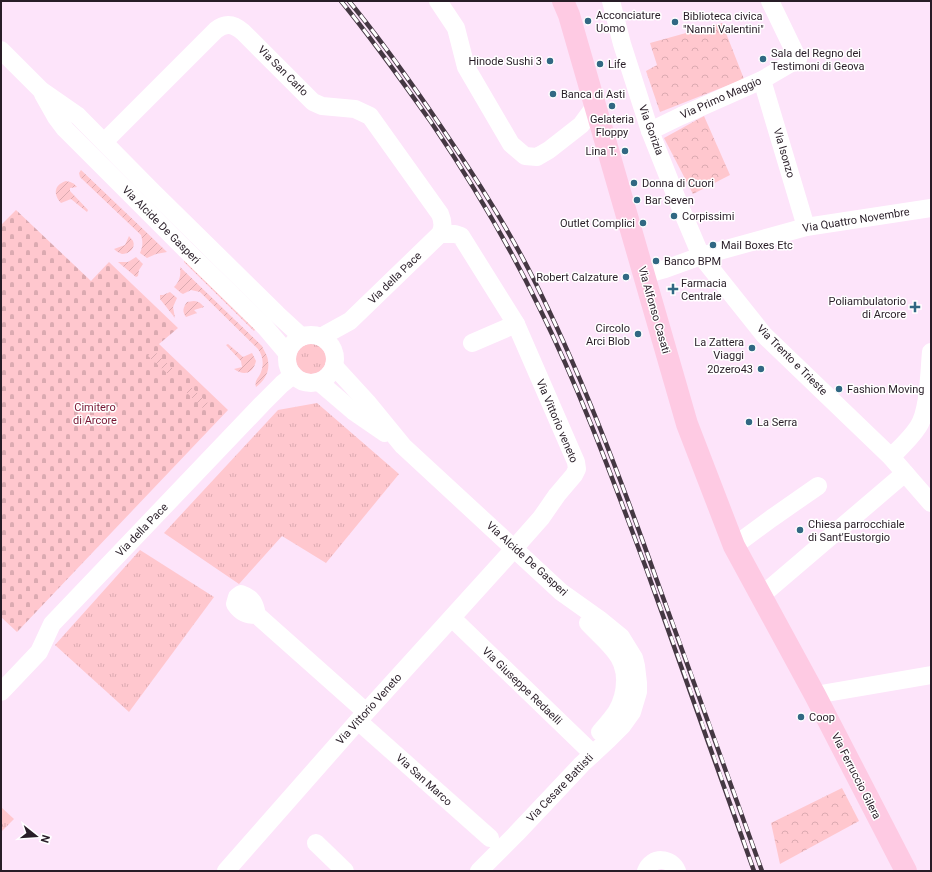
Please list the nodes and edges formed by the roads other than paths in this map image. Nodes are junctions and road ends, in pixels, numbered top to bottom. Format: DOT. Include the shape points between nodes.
graph roads {
  1 [pos="438,1"];
  2 [pos="610,1"];
  3 [pos="770,1"];
  4 [pos="567,6"];
  5 [pos="1,50"];
  6 [pos="762,80"];
  7 [pos="42,91"];
  8 [pos="595,106"];
  9 [pos="650,131"];
  10 [pos="104,142"];
  11 [pos="931,205"];
  12 [pos="931,208"];
  13 [pos="931,214"];
  14 [pos="806,227"];
  15 [pos="440,234"];
  16 [pos="701,256"];
  17 [pos="643,275"];
  18 [pos="516,324"];
  19 [pos="302,336"];
  20 [pos="472,343"];
  21 [pos="330,351"];
  22 [pos="931,352"];
  23 [pos="287,353"];
  24 [pos="293,375"];
  25 [pos="320,382"];
  26 [pos="403,446"];
  27 [pos="891,458"];
  28 [pos="905,473"];
  29 [pos="818,486"];
  30 [pos="931,503"];
  31 [pos="734,546"];
  32 [pos="514,548"];
  33 [pos="761,596"];
  34 [pos="258,615"];
  35 [pos="452,618"];
  36 [pos="931,675"];
  37 [pos="1,692"];
  38 [pos="815,695"];
  39 [pos="629,700"];
  40 [pos="362,717"];
  41 [pos="589,750"];
  42 [pos="490,838"];
  43 [pos="316,843"];
  44 [pos="226,871"];
  45 [pos="345,871"];
  46 [pos="474,871"];
  47 [pos="479,871"];
  48 [pos="646,871"];
  49 [pos="677,871"];
  50 [pos="906,871"];
  1 -- 8 [label="street" via="456,28 466,67 511,144 525,156 537,157 549,150 581,126"];
  2 -- 9 [label="street, Via Gorizia"];
  3 -- 6 [label="street, Via Primo Maggio" via="798,59"];
  4 -- 8 [label="main road, Via Alfonso Casati"];
  5 -- 7 [label="street, Via Alcide De Gasperi"];
  6 -- 9 [label="street, Via Primo Maggio"];
  6 -- 14 [label="street, Via Isonzo"];
  7 -- 10 [label="street, Via Alcide De Gasperi" via="72,112"];
  7 -- 23 [label="street, Via Alcide De Gasperi" via="56,117 69,133 265,327"];
  8 -- 17 [label="main road, Via Alfonso Casati"];
  9 -- 16 [label="street, Via Gorizia"];
  10 -- 15 [label="street, Via San Carlo" via="216,30 224,25 234,25 313,102 322,106 355,109 370,116 440,214 443,226"];
  10 -- 19 [label="street, Via Alcide De Gasperi"];
  11 -- 12 [label="street"];
  12 -- 13 [label="street"];
  12 -- 14 [label="street, Via Quattro Novembre"];
  14 -- 16 [label="street, Via Quattro Novembre"];
  15 -- 18 [label="street, Via Vittorio veneto" via="461,236"];
  15 -- 21 [label="street, Via della Pace" via="350,321"];
  16 -- 17 [label="street, Via Quattro Novembre"];
  16 -- 27 [label="street, Via Trento e Trieste" via="764,335"];
  17 -- 31 [label="main road, Via Alfonso Casati" via="687,424"];
  18 -- 20 [label="street"];
  18 -- 32 [label="street, Via Vittorio veneto" via="576,462 576,471 541,518"];
  19 -- 21 [label="street" via="312,335"];
  19 -- 23 [label="street" via="295,340"];
  21 -- 25 [label="street" via="329,376"];
  21 -- 26 [label="street, Via Alcide De Gasperi"];
  22 -- 27 [label="street" via="924,416 918,427"];
  23 -- 24 [label="street" via="288,369"];
  24 -- 25 [label="street" via="305,383"];
  24 -- 37 [label="street, Via della Pace" via="262,404 52,624 38,652"];
  25 -- 26 [label="street, Via Alcide De Gasperi" via="353,411"];
  26 -- 32 [label="street, Via Alcide De Gasperi"];
  27 -- 28 [label="street, Via Trento e Trieste"];
  28 -- 30 [label="street, Via Trento e Trieste"];
  28 -- 33 [label="street"];
  29 -- 31 [label="street"];
  31 -- 33 [label="main road, Via Alfonso Casati"];
  32 -- 35 [label="street, Via Vittorio Veneto"];
  32 -- 39 [label="street, Via Alcide De Gasperi" via="561,592 599,619 625,643 634,658 638,683 638,692"];
  33 -- 38 [label="main road, Via Ferruccio Gilera"];
  34 -- 40 [label="street, Via San Marco"];
  35 -- 40 [label="street, Via Vittorio Veneto"];
  35 -- 41 [label="street, Via Giuseppe Redaelli"];
  36 -- 38 [label="street"];
  38 -- 50 [label="main road, Via Ferruccio Gilera"];
  39 -- 41 [label="street, Via Cesare Battisti" via="632,712 622,726"];
  40 -- 42 [label="street, Via San Marco"];
  40 -- 44 [label="street, Via Vittorio Veneto"];
  41 -- 46 [label="street, Via Cesare Battisti" via="510,828"];
  41 -- 47 [label="street, Via Cesare Battisti" via="582,764"];
  43 -- 45 [label="street"];
  48 -- 49 [label="street" via="650,864 663,860 672,864"];
}
